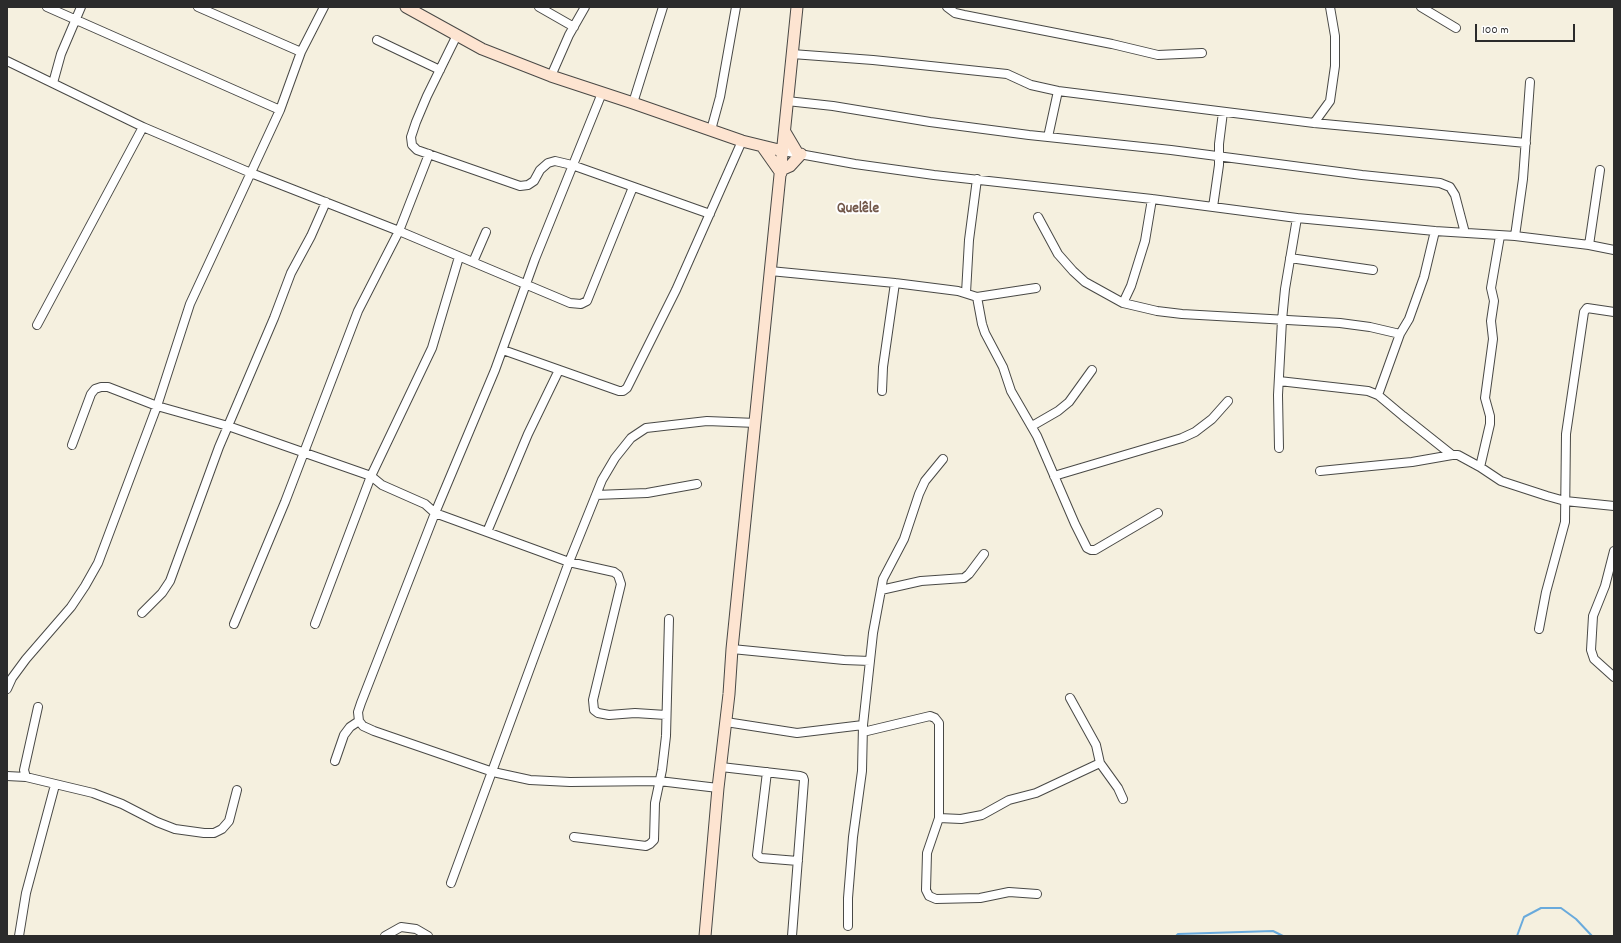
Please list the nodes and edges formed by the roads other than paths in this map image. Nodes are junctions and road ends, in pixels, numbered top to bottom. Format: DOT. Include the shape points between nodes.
graph roads {
  1 [pos="47,7"];
  2 [pos="81,7"];
  3 [pos="198,7"];
  4 [pos="324,7"];
  5 [pos="406,7"];
  6 [pos="539,7"];
  7 [pos="585,7"];
  8 [pos="663,7"];
  9 [pos="736,7"];
  10 [pos="798,7"];
  11 [pos="947,7"];
  12 [pos="1330,7"];
  13 [pos="1421,7"];
  14 [pos="75,19"];
  15 [pos="574,27"];
  16 [pos="1456,28"];
  17 [pos="457,35"];
  18 [pos="377,40"];
  19 [pos="301,52"];
  20 [pos="1202,53"];
  21 [pos="792,54"];
  22 [pos="7,61"];
  23 [pos="440,70"];
  24 [pos="551,76"];
  25 [pos="1530,82"];
  26 [pos="53,83"];
  27 [pos="1058,91"];
  28 [pos="602,93"];
  29 [pos="787,101"];
  30 [pos="633,102"];
  31 [pos="280,110"];
  32 [pos="1222,112"];
  33 [pos="1314,123"];
  34 [pos="143,127"];
  35 [pos="711,130"];
  36 [pos="785,134"];
  37 [pos="1048,137"];
  38 [pos="742,141"];
  39 [pos="1526,143"];
  40 [pos="764,147"];
  41 [pos="783,151"];
  42 [pos="429,154"];
  43 [pos="800,154"];
  44 [pos="1219,158"];
  45 [pos="572,165"];
  46 [pos="1600,170"];
  47 [pos="781,171"];
  48 [pos="251,173"];
  49 [pos="977,179"];
  50 [pos="633,186"];
  51 [pos="1152,199"];
  52 [pos="326,202"];
  53 [pos="1213,207"];
  54 [pos="710,214"];
  55 [pos="1038,217"];
  56 [pos="1297,218"];
  57 [pos="399,231"];
  58 [pos="1435,231"];
  59 [pos="486,232"];
  60 [pos="1465,233"];
  61 [pos="1500,236"];
  62 [pos="1515,236"];
  63 [pos="1589,244"];
  64 [pos="1614,250"];
  65 [pos="459,257"];
  66 [pos="1290,258"];
  67 [pos="473,262"];
  68 [pos="1373,270"];
  69 [pos="770,271"];
  70 [pos="895,283"];
  71 [pos="526,284"];
  72 [pos="1036,288"];
  73 [pos="966,293"];
  74 [pos="978,297"];
  75 [pos="1123,303"];
  76 [pos="1614,312"];
  77 [pos="1282,320"];
  78 [pos="37,325"];
  79 [pos="1400,334"];
  80 [pos="502,350"];
  81 [pos="560,370"];
  82 [pos="1092,370"];
  83 [pos="1279,381"];
  84 [pos="882,391"];
  85 [pos="1378,395"];
  86 [pos="1228,401"];
  87 [pos="156,406"];
  88 [pos="756,422"];
  89 [pos="228,426"];
  90 [pos="1032,426"];
  91 [pos="72,445"];
  92 [pos="1279,448"];
  93 [pos="304,452"];
  94 [pos="1452,455"];
  95 [pos="943,459"];
  96 [pos="1480,467"];
  97 [pos="1320,471"];
  98 [pos="371,476"];
  99 [pos="1054,476"];
  100 [pos="697,484"];
  101 [pos="596,495"];
  102 [pos="1565,501"];
  103 [pos="1614,506"];
  104 [pos="435,513"];
  105 [pos="1158,513"];
  106 [pos="487,532"];
  107 [pos="1614,551"];
  108 [pos="984,554"];
  109 [pos="569,562"];
  110 [pos="881,590"];
  111 [pos="142,613"];
  112 [pos="669,619"];
  113 [pos="234,624"];
  114 [pos="315,624"];
  115 [pos="1539,629"];
  116 [pos="732,649"];
  117 [pos="870,661"];
  118 [pos="1614,677"];
  119 [pos="7,689"];
  120 [pos="1070,698"];
  121 [pos="38,707"];
  122 [pos="666,715"];
  123 [pos="359,721"];
  124 [pos="726,722"];
  125 [pos="863,729"];
  126 [pos="335,761"];
  127 [pos="1100,763"];
  128 [pos="721,767"];
  129 [pos="493,772"];
  130 [pos="766,772"];
  131 [pos="7,776"];
  132 [pos="26,777"];
  133 [pos="659,781"];
  134 [pos="55,785"];
  135 [pos="718,788"];
  136 [pos="237,790"];
  137 [pos="1123,799"];
  138 [pos="939,818"];
  139 [pos="574,837"];
  140 [pos="798,861"];
  141 [pos="451,883"];
  142 [pos="1037,894"];
  143 [pos="848,926"];
  144 [pos="19,936"];
  145 [pos="384,936"];
  146 [pos="428,936"];
  147 [pos="705,936"];
  148 [pos="792,936"];
  1 -- 14 [label="street"];
  2 -- 14 [label="street"];
  3 -- 19 [label="street"];
  4 -- 19 [label="street"];
  5 -- 17 [label="main road"];
  6 -- 15 [label="street"];
  7 -- 15 [label="street"];
  8 -- 30 [label="street"];
  9 -- 35 [label="street" via="720,97"];
  10 -- 21 [label="main road"];
  11 -- 20 [label="street" via="955,13 1158,55"];
  12 -- 33 [label="street" via="1335,36 1335,66 1330,101"];
  13 -- 16 [label="street"];
  14 -- 26 [label="street" via="60,54"];
  14 -- 31 [label="street"];
  15 -- 24 [label="street"];
  17 -- 23 [label="street"];
  17 -- 24 [label="main road" via="482,49"];
  18 -- 23 [label="street"];
  19 -- 31 [label="street"];
  21 -- 27 [label="street" via="1007,74 1031,86"];
  21 -- 29 [label="main road"];
  22 -- 26 [label="street"];
  23 -- 42 [label="street" via="411,137 412,145 417,150"];
  24 -- 28 [label="main road"];
  25 -- 39 [label="street"];
  26 -- 34 [label="street"];
  27 -- 32 [label="street"];
  27 -- 37 [label="street"];
  28 -- 30 [label="main road"];
  28 -- 45 [label="street"];
  29 -- 36 [label="main road"];
  29 -- 37 [label="street"];
  30 -- 35 [label="main road"];
  31 -- 48 [label="street"];
  32 -- 33 [label="street"];
  32 -- 44 [label="street"];
  33 -- 39 [label="street"];
  34 -- 48 [label="street"];
  34 -- 78 [label="street"];
  35 -- 38 [label="main road"];
  36 -- 40 [label="main road"];
  36 -- 41 [label="main road"];
  36 -- 43 [label="main road"];
  37 -- 44 [label="street" via="1171,150"];
  38 -- 40 [label="main road"];
  38 -- 54 [label="street"];
  39 -- 62 [label="street"];
  40 -- 41 [label="main road"];
  40 -- 47 [label="main road"];
  41 -- 43 [label="street"];
  41 -- 47 [label="main road"];
  42 -- 45 [label="street" via="520,186 534,181 540,170 548,163"];
  42 -- 57 [label="street"];
  43 -- 47 [label="main road" via="790,166"];
  43 -- 49 [label="street" via="862,165"];
  44 -- 53 [label="street"];
  44 -- 60 [label="street" via="1440,183 1450,187 1455,195"];
  45 -- 50 [label="street"];
  45 -- 71 [label="street"];
  46 -- 63 [label="street"];
  47 -- 69 [label="main road"];
  48 -- 52 [label="street"];
  48 -- 87 [label="street" via="190,304"];
  49 -- 51 [label="street"];
  49 -- 73 [label="street" via="969,240"];
  50 -- 54 [label="street"];
  50 -- 71 [label="street" via="587,301 581,304 570,303"];
  51 -- 53 [label="street"];
  51 -- 75 [label="street" via="1145,241"];
  52 -- 57 [label="street"];
  52 -- 89 [label="street" via="291,272"];
  53 -- 56 [label="street"];
  54 -- 81 [label="street" via="676,290 627,388 618,391"];
  55 -- 75 [label="street" via="1058,254 1073,271 1086,282"];
  56 -- 58 [label="street"];
  56 -- 66 [label="street"];
  57 -- 65 [label="street"];
  57 -- 93 [label="street" via="358,311"];
  58 -- 60 [label="street"];
  58 -- 79 [label="street" via="1424,277"];
  59 -- 67 [label="street"];
  60 -- 61 [label="street"];
  61 -- 62 [label="street"];
  61 -- 96 [label="street" via="1491,288 1494,301 1491,320 1493,339 1485,398 1490,424"];
  62 -- 63 [label="street"];
  63 -- 64 [label="street"];
  65 -- 67 [label="street"];
  65 -- 98 [label="street" via="432,348"];
  66 -- 68 [label="street"];
  66 -- 77 [label="street"];
  67 -- 71 [label="street"];
  69 -- 70 [label="street"];
  69 -- 88 [label="main road"];
  70 -- 73 [label="street"];
  70 -- 84 [label="street"];
  71 -- 80 [label="street"];
  72 -- 74 [label="street"];
  73 -- 74 [label="street"];
  74 -- 90 [label="street" via="985,333 1003,367 1011,391"];
  75 -- 77 [label="street" via="1166,312"];
  76 -- 102 [label="street" via="1587,308 1584,312 1566,434"];
  77 -- 79 [label="street" via="1340,323"];
  77 -- 83 [label="street"];
  79 -- 85 [label="street"];
  80 -- 81 [label="street"];
  80 -- 104 [label="street"];
  81 -- 106 [label="street" via="528,434"];
  82 -- 90 [label="street" via="1069,402"];
  83 -- 85 [label="street" via="1358,388"];
  83 -- 92 [label="street"];
  85 -- 94 [label="street"];
  86 -- 99 [label="street" via="1212,420 1182,438"];
  87 -- 89 [label="street"];
  87 -- 91 [label="street" via="108,387 95,389 88,399"];
  87 -- 119 [label="street" via="98,563 70,607 26,659"];
  88 -- 101 [label="street" via="706,421 641,430 621,448 607,470"];
  88 -- 116 [label="main road"];
  89 -- 93 [label="street"];
  89 -- 111 [label="street" via="170,581"];
  90 -- 99 [label="street"];
  93 -- 98 [label="street"];
  93 -- 113 [label="street"];
  94 -- 96 [label="street" via="1458,455"];
  94 -- 97 [label="street" via="1412,462"];
  95 -- 110 [label="street" via="925,481 904,540 886,570"];
  96 -- 102 [label="street" via="1502,481"];
  98 -- 104 [label="street" via="382,485 425,504"];
  98 -- 114 [label="street"];
  99 -- 105 [label="street" via="1089,550 1095,550"];
  100 -- 101 [label="street" via="647,493"];
  101 -- 109 [label="street"];
  102 -- 103 [label="street"];
  102 -- 115 [label="street" via="1563,534 1546,592"];
  104 -- 106 [label="street"];
  104 -- 123 [label="street" via="358,712"];
  106 -- 109 [label="street"];
  107 -- 118 [label="street" via="1605,586 1593,616 1591,650 1594,659"];
  108 -- 110 [label="street" via="970,574 964,578 921,581"];
  109 -- 122 [label="street" via="614,572 620,579 616,607 593,700 594,710 609,715"];
  109 -- 129 [label="street"];
  110 -- 117 [label="street"];
  112 -- 122 [label="street"];
  116 -- 117 [label="street"];
  116 -- 124 [label="main road"];
  117 -- 125 [label="street"];
  120 -- 127 [label="street" via="1096,745"];
  121 -- 132 [label="street" via="24,770"];
  122 -- 133 [label="street" via="665,756"];
  123 -- 126 [label="street" via="350,727 344,736"];
  123 -- 129 [label="street" via="374,731"];
  124 -- 125 [label="street" via="797,733"];
  124 -- 128 [label="main road"];
  125 -- 138 [label="street" via="930,716 935,718 939,723"];
  125 -- 143 [label="street" via="862,771 853,837"];
  127 -- 137 [label="street"];
  127 -- 138 [label="street" via="1036,793 1009,800 982,815"];
  128 -- 130 [label="street"];
  128 -- 135 [label="main road"];
  129 -- 133 [label="street" via="549,782"];
  129 -- 141 [label="street"];
  130 -- 140 [label="street" via="803,777"];
  130 -- 140 [label="street" via="757,855 761,858"];
  131 -- 132 [label="street"];
  132 -- 134 [label="street"];
  133 -- 135 [label="street"];
  133 -- 139 [label="street" via="655,803 654,840 650,844 646,846"];
  134 -- 136 [label="street" via="93,793 175,829 204,833 214,833 222,829 228,821"];
  134 -- 144 [label="street" via="26,893"];
  135 -- 147 [label="main road"];
  138 -- 142 [label="street" via="927,853 926,890 929,896 936,899 980,898 1009,892"];
  140 -- 148 [label="street"];
  145 -- 146 [label="street" via="401,927 416,929"];
}
